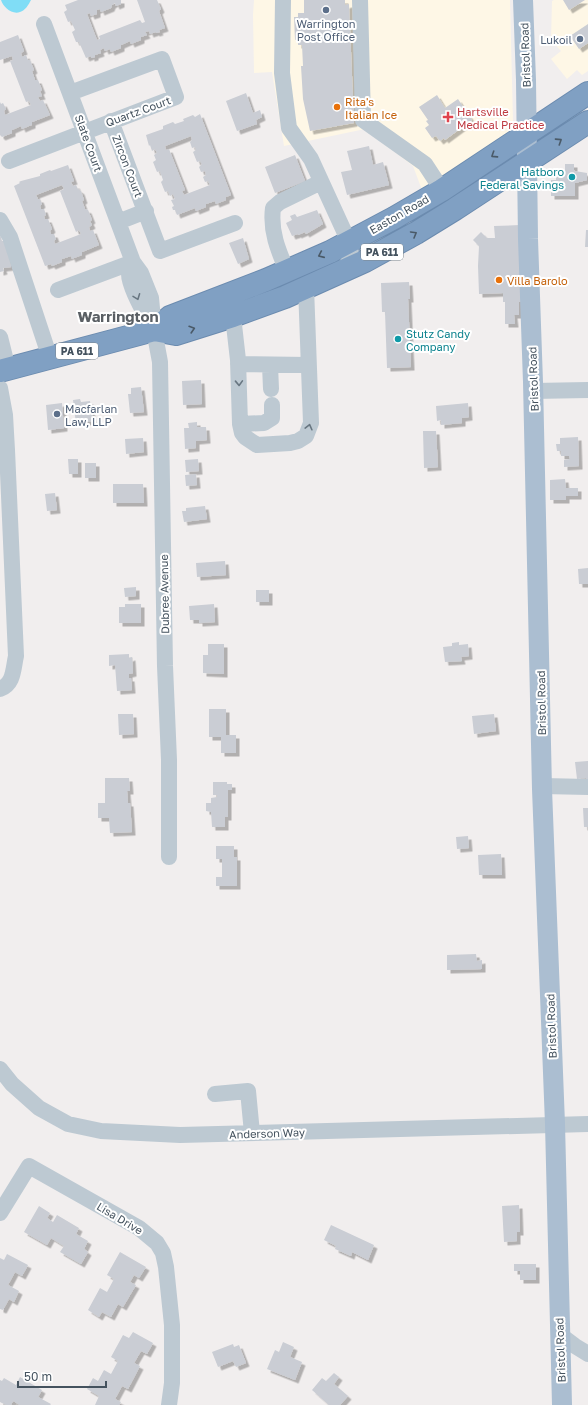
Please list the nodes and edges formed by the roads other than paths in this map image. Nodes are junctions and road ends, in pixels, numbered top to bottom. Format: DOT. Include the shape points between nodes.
graph roads {
  1 [pos="283,0"];
  2 [pos="360,0"];
  3 [pos="522,0"];
  4 [pos="44,24"];
  5 [pos="70,93"];
  6 [pos="588,93"];
  7 [pos="111,121"];
  8 [pos="588,122"];
  9 [pos="84,131"];
  10 [pos="527,134"];
  11 [pos="9,161"];
  12 [pos="528,161"];
  13 [pos="321,182"];
  14 [pos="442,190"];
  15 [pos="146,211"];
  16 [pos="0,220"];
  17 [pos="118,222"];
  18 [pos="234,223"];
  19 [pos="349,242"];
  20 [pos="133,262"];
  21 [pos="287,271"];
  22 [pos="342,272"];
  23 [pos="306,288"];
  24 [pos="58,290"];
  25 [pos="233,316"];
  26 [pos="154,330"];
  27 [pos="0,337"];
  28 [pos="50,358"];
  29 [pos="238,364"];
  30 [pos="270,365"];
  31 [pos="308,365"];
  32 [pos="3,376"];
  33 [pos="271,389"];
  34 [pos="588,390"];
  35 [pos="533,391"];
  36 [pos="272,405"];
  37 [pos="240,424"];
  38 [pos="4,468"];
  39 [pos="0,689"];
  40 [pos="542,786"];
  41 [pos="588,787"];
  42 [pos="169,857"];
  43 [pos="0,1069"];
  44 [pos="215,1094"];
  45 [pos="555,1124"];
  46 [pos="588,1124"];
  47 [pos="252,1133"];
  48 [pos="0,1213"];
  49 [pos="560,1334"];
  50 [pos="588,1354"];
  51 [pos="169,1405"];
  52 [pos="562,1405"];
  1 -- 13 [label="street" via="282,73 288,128 311,159"];
  2 -- 14 [label="street" via="363,120 425,164"];
  3 -- 10 [label="main road, Bristol Road"];
  4 -- 5 [label="street, Slate Court"];
  5 -- 7 [label="street, Quartz Court" via="162,59 176,97"];
  5 -- 9 [label="street, Slate Court"];
  6 -- 10 [label="highway, Easton Road / PA 611"];
  7 -- 9 [label="street, Quartz Court"];
  7 -- 15 [label="street, Zircon Court"];
  12 -- 8 [label="highway, Easton Road / PA 611, one-way"];
  9 -- 11 [label="street, Quartz Court"];
  9 -- 17 [label="street, Slate Court"];
  10 -- 12 [label="main road, Bristol Road"];
  10 -- 14 [label="highway, Easton Road / PA 611, one-way"];
  22 -- 12 [label="highway, Easton Road / PA 611, one-way" via="416,233"];
  12 -- 35 [label="main road, Bristol Road"];
  13 -- 19 [label="street"];
  13 -- 21 [label="street" via="273,208 271,221 278,250"];
  14 -- 19 [label="highway, Easton Road / PA 611"];
  15 -- 17 [label="street, Zircon Court"];
  15 -- 18 [label="street, Zircon Court" via="160,251"];
  16 -- 28 [label="street" via="10,237"];
  17 -- 20 [label="street, Slate Court"];
  19 -- 21 [label="highway, Easton Road / PA 611, one-way"];
  19 -- 22 [label="street" via="352,254"];
  20 -- 24 [label="street"];
  20 -- 26 [label="street, Slate Court" via="129,272 130,278"];
  21 -- 26 [label="highway, Easton Road / PA 611" via="170,317"];
  22 -- 23 [label="highway, Easton Road / PA 611"];
  23 -- 25 [label="highway, Easton Road / PA 611"];
  23 -- 31 [label="street"];
  26 -- 25 [label="highway, Easton Road / PA 611, one-way" via="176,334"];
  25 -- 29 [label="street"];
  26 -- 28 [label="highway, Easton Road / PA 611"];
  26 -- 42 [label="street, Dubree Avenue" via="160,362"];
  27 -- 32 [label="street"];
  28 -- 32 [label="highway, Easton Road / PA 611"];
  29 -- 30 [label="street"];
  29 -- 37 [label="street, one-way"];
  30 -- 31 [label="street"];
  30 -- 33 [label="street"];
  37 -- 31 [label="street, one-way" via="245,437 257,445 290,443 306,436 311,423"];
  32 -- 38 [label="street"];
  34 -- 35 [label="street"];
  35 -- 40 [label="main road, Bristol Road"];
  36 -- 37 [label="street" via="272,418 264,423"];
  38 -- 39 [label="street" via="16,656 11,681"];
  40 -- 41 [label="street"];
  40 -- 45 [label="main road, Bristol Road"];
  43 -- 47 [label="street, Anderson Way" via="12,1084 39,1108 68,1124 102,1131 180,1135"];
  44 -- 47 [label="street" via="248,1091"];
  45 -- 46 [label="street, Anderson Way"];
  45 -- 47 [label="street, Anderson Way"];
  45 -- 49 [label="main road, Bristol Road"];
  48 -- 51 [label="street, Lisa Drive" via="29,1166 139,1228 157,1243 163,1253 166,1268 172,1325 172,1382"];
  49 -- 50 [label="street"];
  49 -- 52 [label="main road, Bristol Road"];
}
